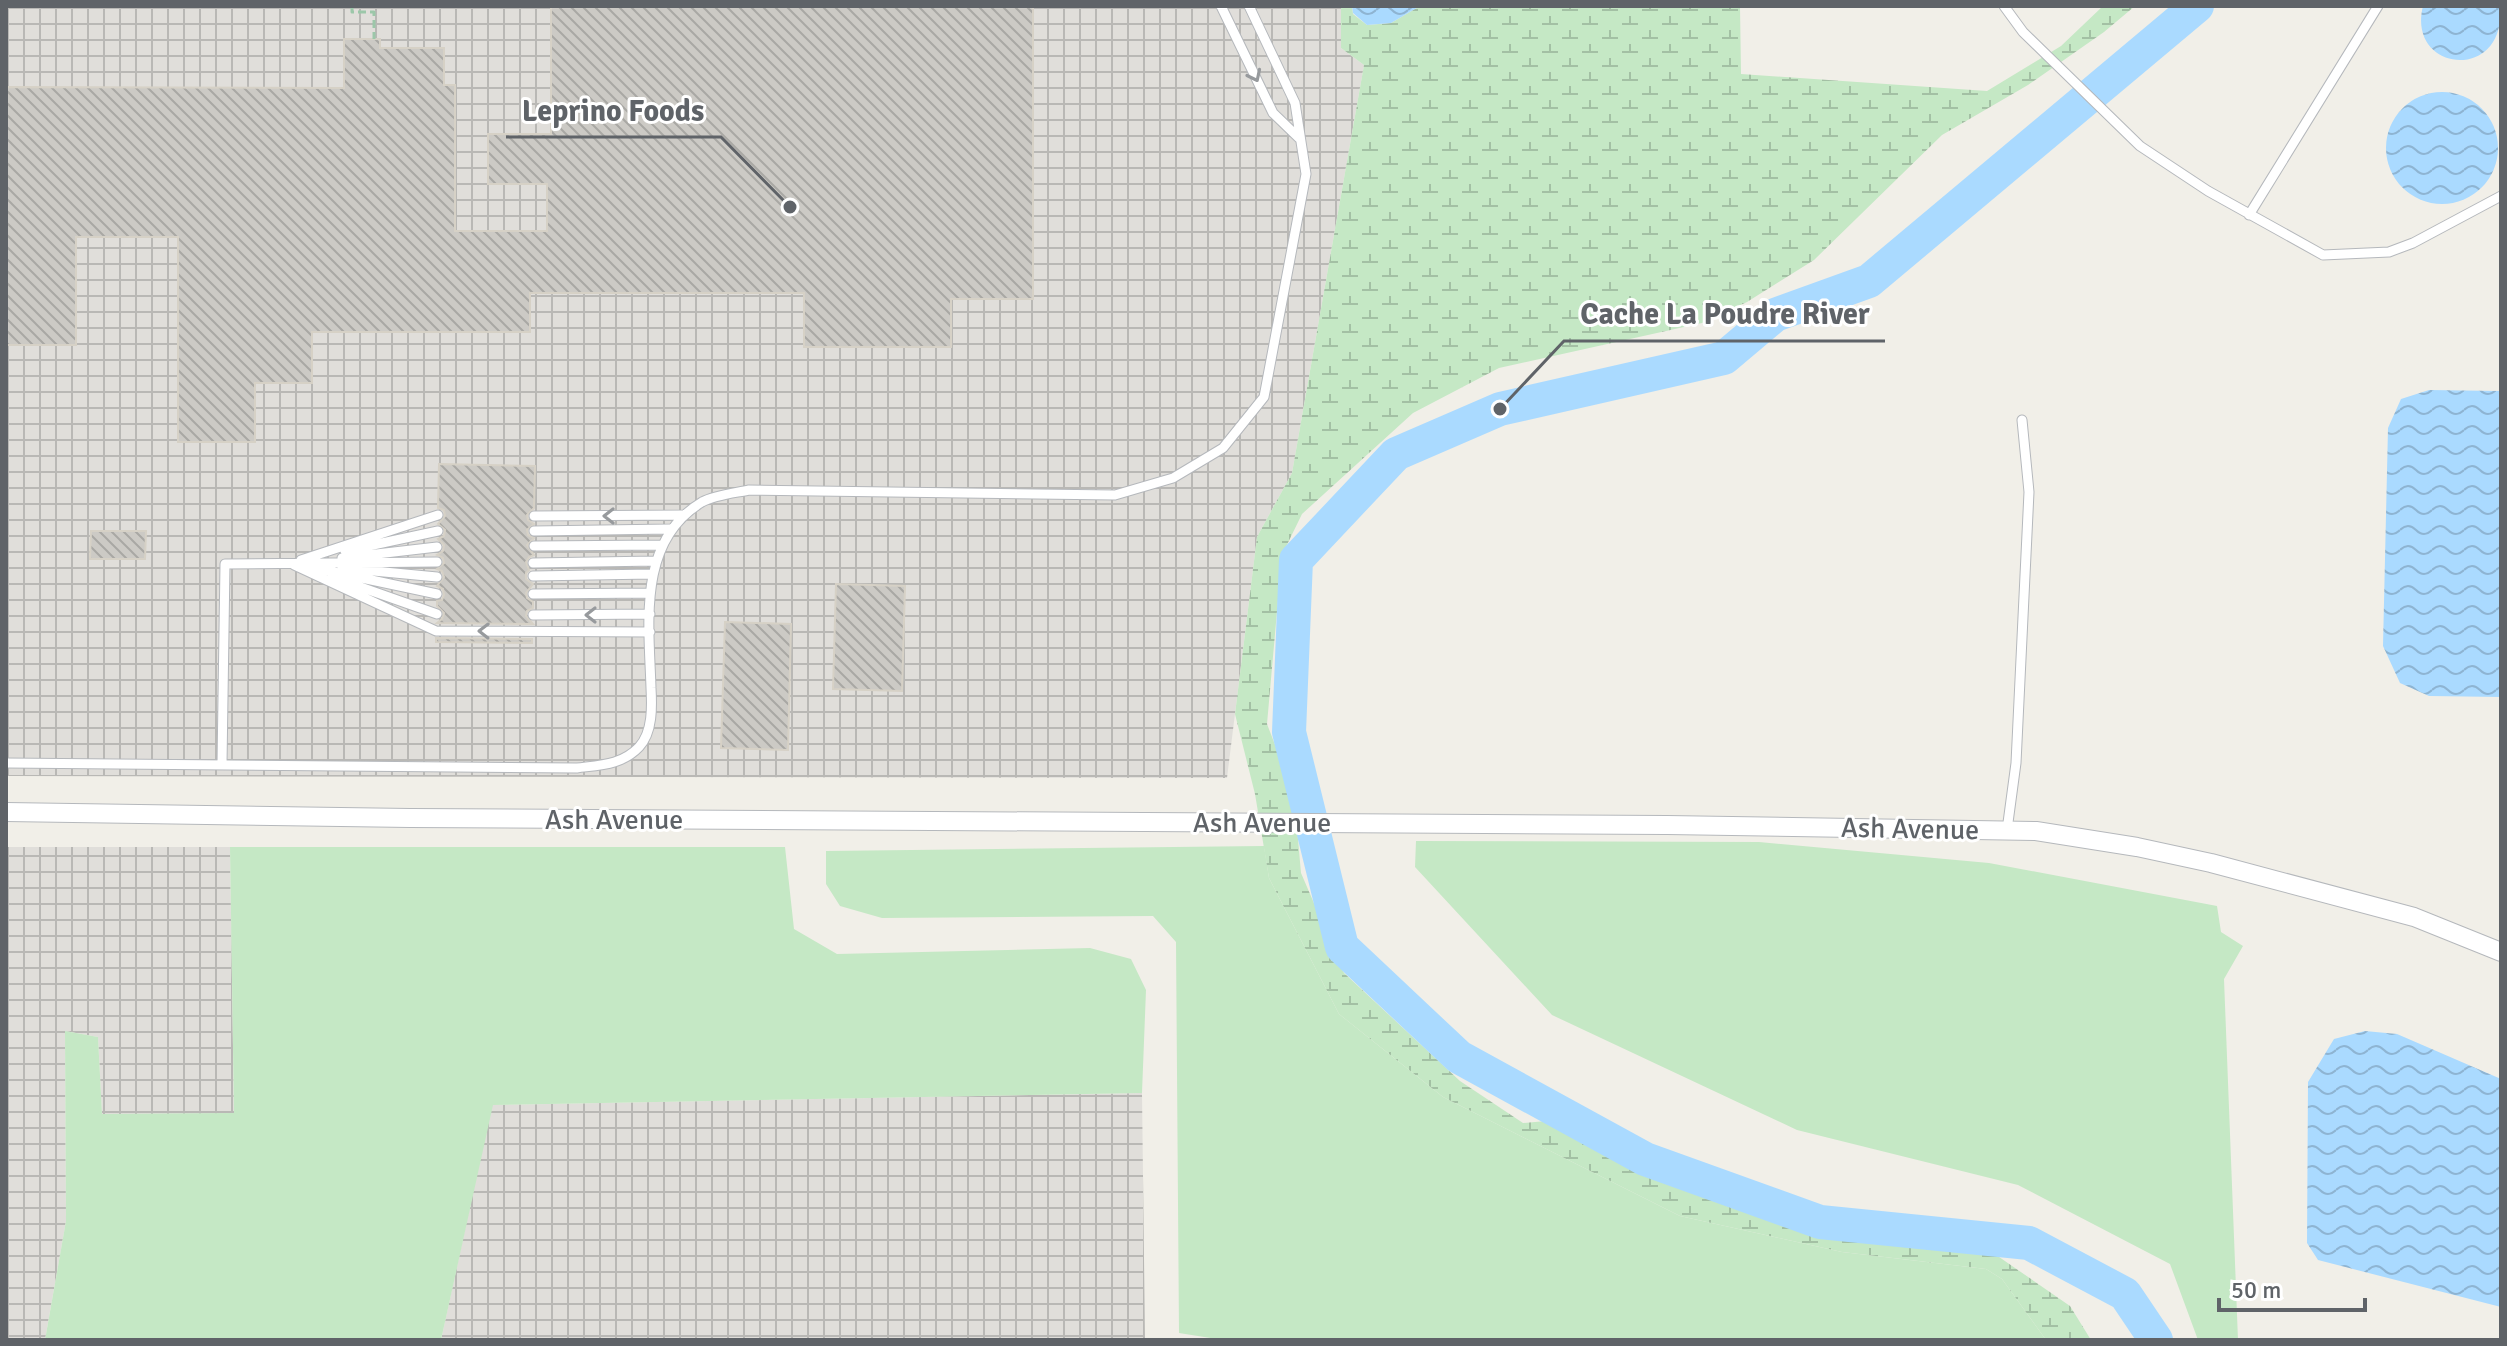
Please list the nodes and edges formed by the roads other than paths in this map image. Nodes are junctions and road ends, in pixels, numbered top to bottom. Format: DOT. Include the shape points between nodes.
graph roads {
  1 [pos="1221,6"];
  2 [pos="1249,6"];
  3 [pos="2004,6"];
  4 [pos="2378,6"];
  5 [pos="1300,139"];
  6 [pos="2501,196"];
  7 [pos="2249,215"];
  8 [pos="2022,420"];
  9 [pos="438,515"];
  10 [pos="683,515"];
  11 [pos="534,516"];
  12 [pos="670,529"];
  13 [pos="438,531"];
  14 [pos="534,531"];
  15 [pos="661,545"];
  16 [pos="534,546"];
  17 [pos="437,547"];
  18 [pos="656,561"];
  19 [pos="437,562"];
  20 [pos="291,563"];
  21 [pos="533,563"];
  22 [pos="652,574"];
  23 [pos="533,576"];
  24 [pos="437,577"];
  25 [pos="650,593"];
  26 [pos="437,594"];
  27 [pos="533,594"];
  28 [pos="437,614"];
  29 [pos="650,614"];
  30 [pos="533,615"];
  31 [pos="650,632"];
  32 [pos="6,763"];
  33 [pos="222,764"];
  34 [pos="6,812"];
  35 [pos="2007,830"];
  36 [pos="2501,952"];
  1 -- 5 [label="lane, one-way" via="1273,113"];
  2 -- 5 [label="lane" via="1295,103"];
  3 -- 7 [label="lane" via="2023,32 2140,146"];
  4 -- 7 [label="lane"];
  5 -- 10 [label="lane" via="1306,174 1264,397 1223,448 1173,478 1115,495 749,490 705,500"];
  6 -- 7 [label="lane" via="2389,252 2323,255"];
  8 -- 35 [label="lane" via="2029,492 2016,763"];
  9 -- 20 [label="lane"];
  10 -- 11 [label="lane, one-way"];
  10 -- 12 [label="lane"];
  12 -- 14 [label="lane"];
  12 -- 15 [label="lane"];
  13 -- 20 [label="lane"];
  15 -- 16 [label="lane"];
  15 -- 18 [label="lane"];
  17 -- 20 [label="lane"];
  18 -- 21 [label="lane"];
  18 -- 22 [label="lane"];
  19 -- 20 [label="lane"];
  20 -- 24 [label="lane"];
  20 -- 26 [label="lane"];
  20 -- 28 [label="lane"];
  31 -- 20 [label="lane, one-way" via="436,631"];
  20 -- 33 [label="lane" via="225,564"];
  22 -- 23 [label="lane"];
  22 -- 25 [label="lane"];
  25 -- 27 [label="lane"];
  25 -- 29 [label="lane"];
  29 -- 30 [label="lane, one-way"];
  29 -- 31 [label="lane"];
  31 -- 33 [label="lane" via="652,715 641,745 616,763 577,768"];
  32 -- 33 [label="lane"];
  34 -- 35 [label="street, Ash Avenue"];
  35 -- 36 [label="street, Ash Avenue" via="2211,863 2414,917"];
}
